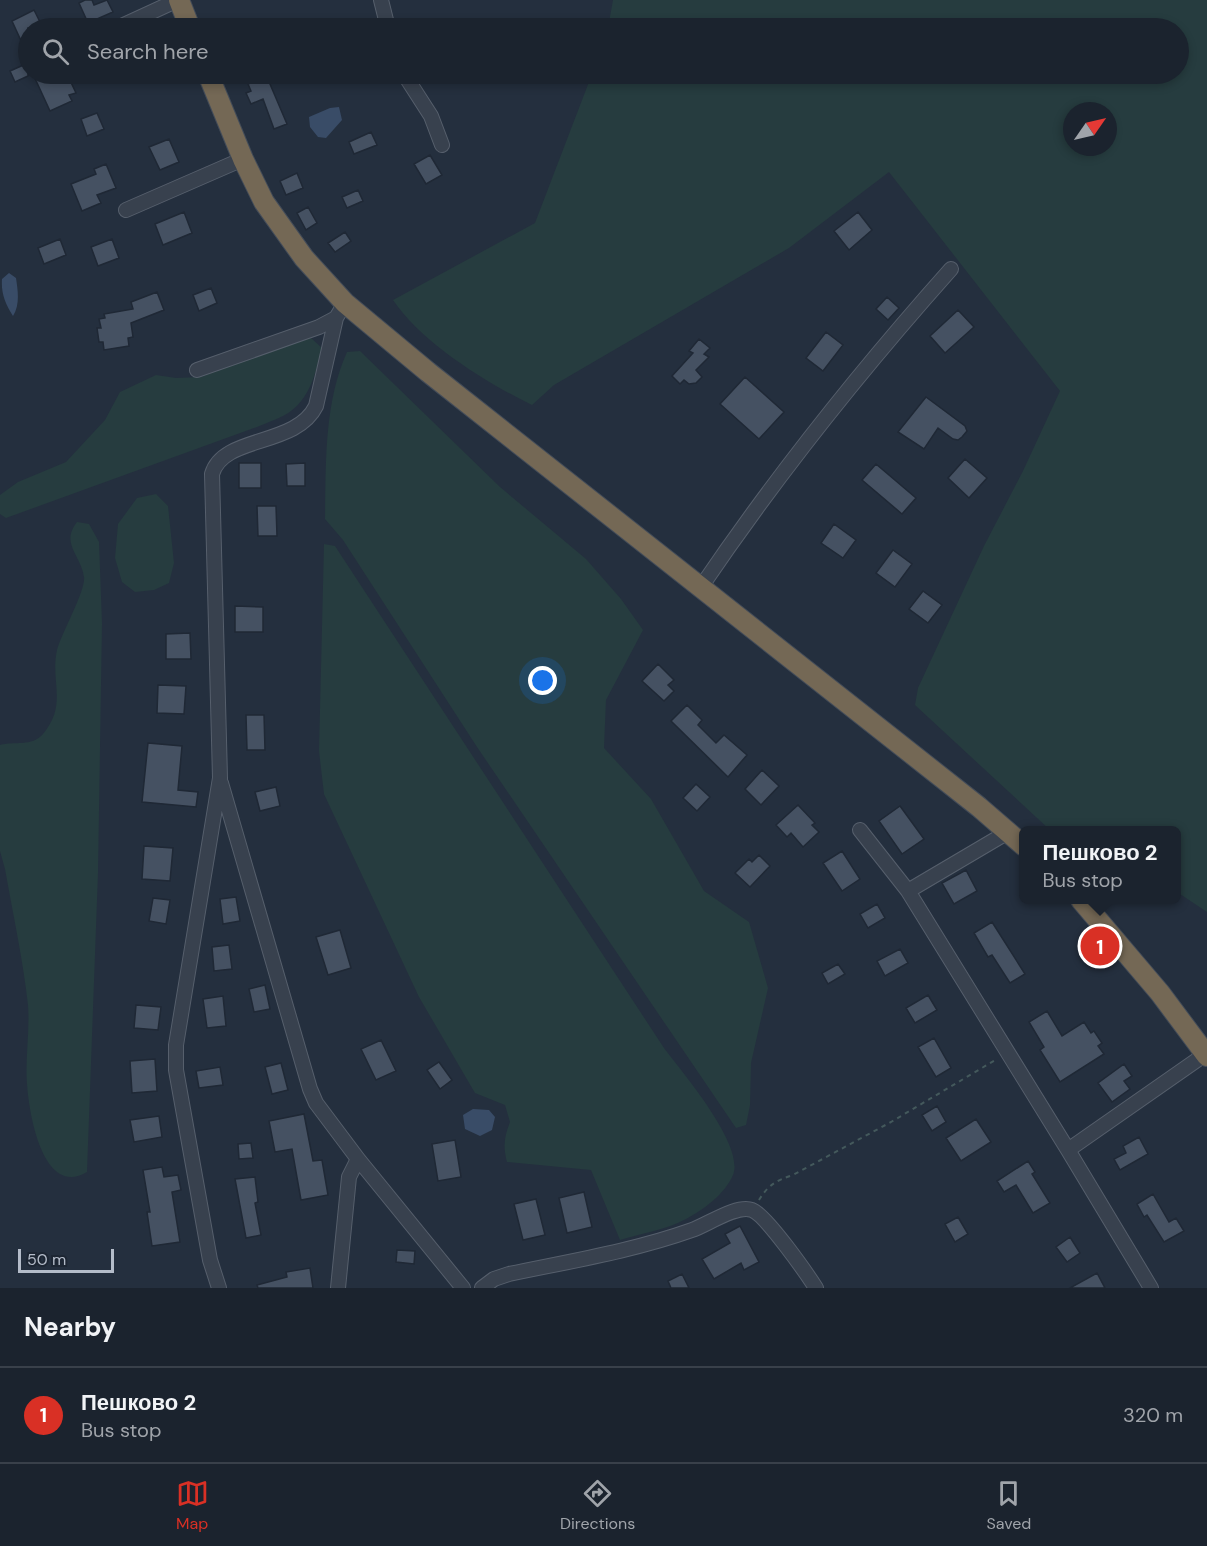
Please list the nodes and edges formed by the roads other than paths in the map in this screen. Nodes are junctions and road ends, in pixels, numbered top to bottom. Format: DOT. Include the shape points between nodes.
graph roads {
  1 [pos="178,0"];
  2 [pos="381,0"];
  3 [pos="139,18"];
  4 [pos="186,18"];
  5 [pos="386,18"];
  6 [pos="212,84"];
  7 [pos="410,84"];
  8 [pos="442,145"];
  9 [pos="243,159"];
  10 [pos="126,210"];
  11 [pos="951,268"];
  12 [pos="341,310"];
  13 [pos="197,370"];
  14 [pos="701,588"];
  15 [pos="220,778"];
  16 [pos="860,830"];
  17 [pos="1008,832"];
  18 [pos="1019,842"];
  19 [pos="908,891"];
  20 [pos="1083,904"];
  21 [pos="1207,1054"];
  22 [pos="1068,1150"];
  23 [pos="358,1159"];
  24 [pos="219,1288"];
  25 [pos="338,1288"];
  26 [pos="463,1288"];
  27 [pos="482,1288"];
  28 [pos="816,1288"];
  29 [pos="1151,1288"];
  1 -- 3 [label="street"];
  1 -- 4 [label="highway"];
  2 -- 5 [label="street"];
  6 -- 9 [label="highway"];
  7 -- 8 [label="street" via="431,116"];
  9 -- 10 [label="street"];
  9 -- 12 [label="highway" via="264,202"];
  11 -- 14 [label="street" via="828,415"];
  12 -- 13 [label="street" via="319,327"];
  12 -- 14 [label="highway" via="428,372"];
  12 -- 15 [label="street" via="311,416 300,426 225,454 212,474"];
  14 -- 17 [label="highway"];
  15 -- 23 [label="street" via="310,1089"];
  15 -- 24 [label="street" via="176,1045 178,1082 210,1260"];
  16 -- 19 [label="street"];
  17 -- 18 [label="highway"];
  17 -- 19 [label="street"];
  19 -- 22 [label="street"];
  20 -- 21 [label="highway"];
  21 -- 22 [label="street"];
  22 -- 29 [label="street"];
  23 -- 25 [label="street" via="349,1177"];
  23 -- 26 [label="street"];
  27 -- 28 [label="street" via="509,1274 647,1245 739,1209 753,1210"];
}
